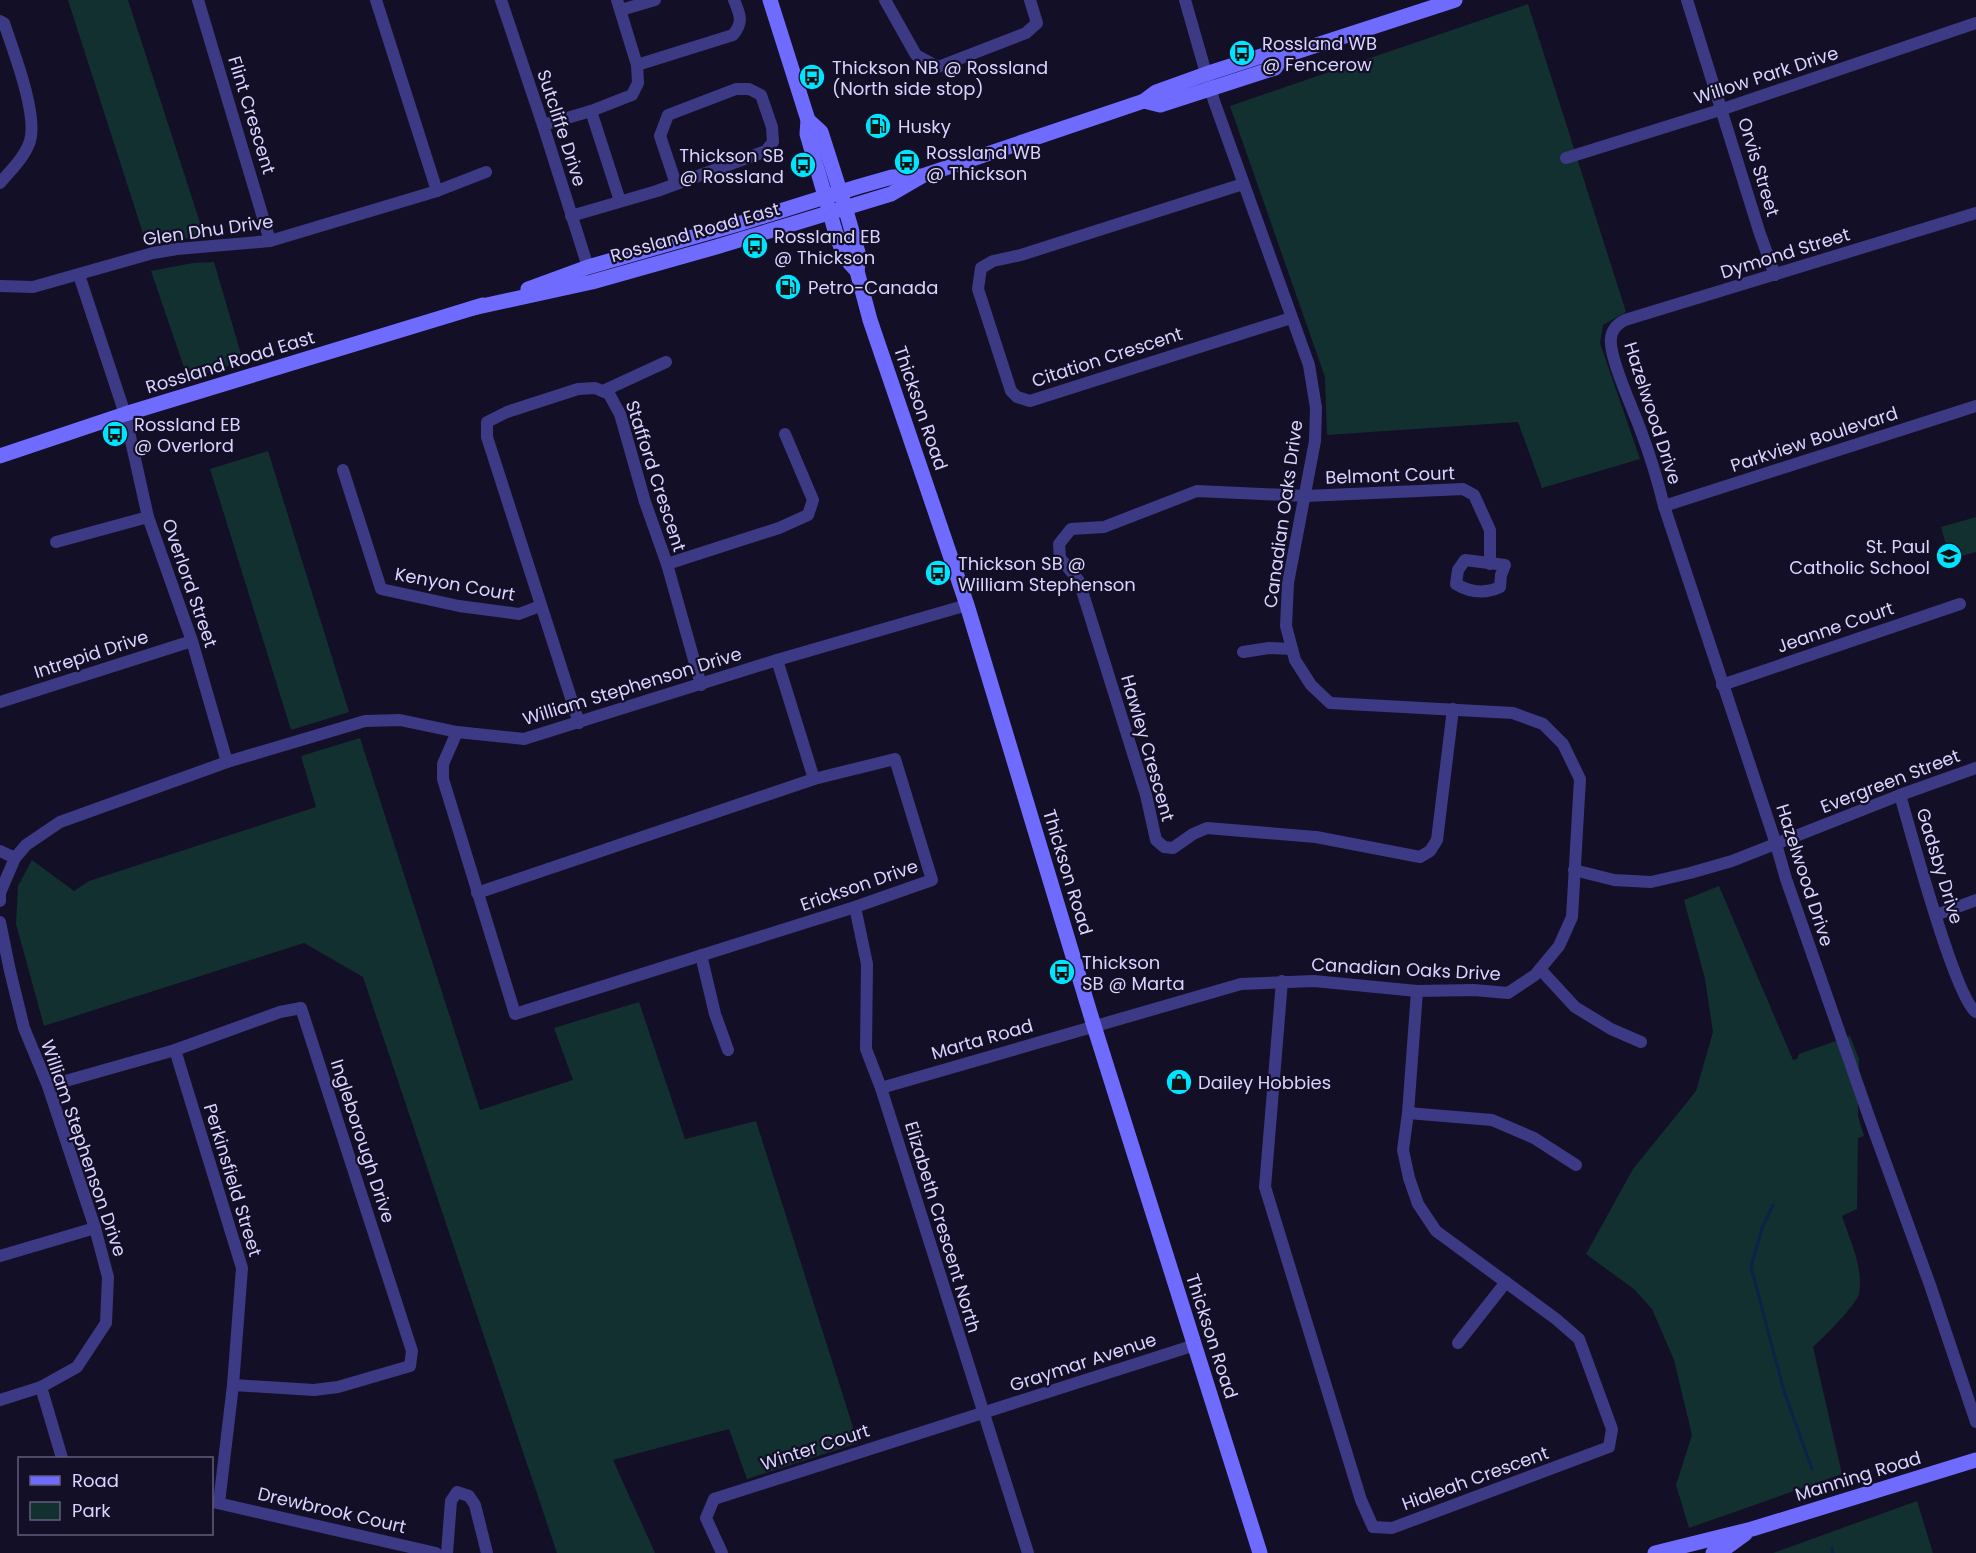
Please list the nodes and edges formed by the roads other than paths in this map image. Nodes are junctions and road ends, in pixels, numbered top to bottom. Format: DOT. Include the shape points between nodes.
graph roads {
  1 [pos="198,0"];
  2 [pos="376,0"];
  3 [pos="501,0"];
  4 [pos="655,0"];
  5 [pos="734,0"];
  6 [pos="770,0"];
  7 [pos="885,0"];
  8 [pos="1030,0"];
  9 [pos="1185,0"];
  10 [pos="1455,0"];
  11 [pos="1687,0"];
  12 [pos="619,5"];
  13 [pos="0,21"];
  14 [pos="1976,23"];
  15 [pos="637,65"];
  16 [pos="1208,81"];
  17 [pos="1723,108"];
  18 [pos="591,111"];
  19 [pos="808,120"];
  20 [pos="543,125"];
  21 [pos="1566,158"];
  22 [pos="486,172"];
  23 [pos="0,183"];
  24 [pos="676,184"];
  25 [pos="1243,184"];
  26 [pos="437,190"];
  27 [pos="843,200"];
  28 [pos="620,201"];
  29 [pos="827,205"];
  30 [pos="1976,213"];
  31 [pos="571,216"];
  32 [pos="270,241"];
  33 [pos="588,267"];
  34 [pos="857,271"];
  35 [pos="79,274"];
  36 [pos="1775,275"];
  37 [pos="0,286"];
  38 [pos="473,309"];
  39 [pos="1292,318"];
  40 [pos="1611,336"];
  41 [pos="666,362"];
  42 [pos="603,391"];
  43 [pos="1976,406"];
  44 [pos="125,414"];
  45 [pos="785,434"];
  46 [pos="0,456"];
  47 [pos="343,470"];
  48 [pos="1306,496"];
  49 [pos="1664,506"];
  50 [pos="148,516"];
  51 [pos="57,542"];
  52 [pos="667,564"];
  53 [pos="1490,564"];
  54 [pos="1960,604"];
  55 [pos="967,605"];
  56 [pos="540,606"];
  57 [pos="192,640"];
  58 [pos="1292,649"];
  59 [pos="1243,652"];
  60 [pos="777,660"];
  61 [pos="701,685"];
  62 [pos="1722,685"];
  63 [pos="0,702"];
  64 [pos="1453,709"];
  65 [pos="579,723"];
  66 [pos="457,732"];
  67 [pos="227,762"];
  68 [pos="1976,768"];
  69 [pos="814,779"];
  70 [pos="1900,795"];
  71 [pos="1776,844"];
  72 [pos="0,851"];
  73 [pos="15,858"];
  74 [pos="1574,870"];
  75 [pos="477,893"];
  76 [pos="1976,900"];
  77 [pos="0,901"];
  78 [pos="855,907"];
  79 [pos="1936,915"];
  80 [pos="0,922"];
  81 [pos="701,955"];
  82 [pos="1540,969"];
  83 [pos="5,973"];
  84 [pos="1282,981"];
  85 [pos="1417,991"];
  86 [pos="1976,1012"];
  87 [pos="1094,1026"];
  88 [pos="1641,1042"];
  89 [pos="175,1050"];
  90 [pos="729,1050"];
  91 [pos="48,1086"];
  92 [pos="881,1088"];
  93 [pos="1408,1113"];
  94 [pos="1576,1165"];
  95 [pos="95,1228"];
  96 [pos="0,1256"];
  97 [pos="1506,1282"];
  98 [pos="1458,1343"];
  99 [pos="1195,1345"];
  100 [pos="233,1385"];
  101 [pos="41,1387"];
  102 [pos="0,1400"];
  103 [pos="982,1412"];
  104 [pos="1976,1422"];
  105 [pos="62,1457"];
  106 [pos="1976,1460"];
  107 [pos="215,1502"];
  108 [pos="1752,1529"];
  109 [pos="436,1553"];
  110 [pos="447,1553"];
  111 [pos="487,1553"];
  112 [pos="722,1553"];
  113 [pos="1028,1553"];
  114 [pos="1260,1553"];
  115 [pos="1655,1553"];
  116 [pos="1713,1553"];
  1 -- 32 [label="street, Flint Crescent"];
  2 -- 26 [label="street"];
  3 -- 20 [label="street, Sutcliffe Drive"];
  4 -- 12 [label="street"];
  5 -- 15 [label="street" via="740,27 733,35"];
  6 -- 19 [label="main road, Thickson Road"];
  7 -- 8 [label="street" via="916,55 938,67 1026,33 1036,22"];
  9 -- 16 [label="street, Canadian Oaks Drive"];
  10 -- 16 [label="main road, Rossland Road East" via="1283,56 1271,53"];
  11 -- 17 [label="street, Orvis Street"];
  12 -- 15 [label="street"];
  13 -- 23 [label="street" via="20,72 31,118 30,141"];
  14 -- 17 [label="street, Willow Park Drive"];
  15 -- 18 [label="street" via="638,83 632,95"];
  16 -- 25 [label="street, Canadian Oaks Drive"];
  16 -- 27 [label="main road, Rossland Road East" via="1156,92 1144,101 922,176 892,177"];
  17 -- 21 [label="street, Willow Park Drive"];
  17 -- 36 [label="street, Orvis Street"];
  18 -- 20 [label="street"];
  18 -- 28 [label="street"];
  19 -- 27 [label="main road, Thickson Road" via="821,132"];
  19 -- 29 [label="main road, Thickson Road" via="807,134"];
  20 -- 31 [label="street, Sutcliffe Drive"];
  22 -- 26 [label="street, Glen Dhu Drive"];
  24 -- 24 [label="street" via="766,151 773,142 772,127 760,94 736,89 668,115 660,136"];
  24 -- 28 [label="street"];
  25 -- 39 [label="street, Canadian Oaks Drive"];
  25 -- 39 [label="street, Citation Crescent" via="993,261 981,268 978,289 1011,391 1030,401"];
  26 -- 32 [label="street, Glen Dhu Drive"];
  27 -- 29 [label="main road, Rossland Road East"];
  27 -- 34 [label="main road, Thickson Road" via="859,256"];
  28 -- 31 [label="street"];
  29 -- 33 [label="main road, Rossland Road East"];
  29 -- 34 [label="main road, Thickson Road" via="845,258"];
  29 -- 38 [label="main road, Rossland Road East" via="716,247 592,282"];
  30 -- 36 [label="street, Dymond Street"];
  31 -- 33 [label="street, Sutcliffe Drive"];
  32 -- 35 [label="street, Glen Dhu Drive" via="165,251"];
  33 -- 38 [label="main road, Rossland Road East"];
  34 -- 55 [label="main road, Thickson Road"];
  35 -- 37 [label="street, Glen Dhu Drive" via="33,287"];
  35 -- 44 [label="street, Overlord Street"];
  36 -- 40 [label="street, Dymond Street" via="1624,320"];
  38 -- 44 [label="main road, Rossland Road East"];
  39 -- 48 [label="street, Canadian Oaks Drive" via="1309,365 1316,408"];
  40 -- 49 [label="street, Hazelwood Drive" via="1613,357"];
  41 -- 42 [label="street"];
  42 -- 52 [label="street, Stafford Crescent" via="609,394 620,414"];
  42 -- 56 [label="street, Stafford Crescent" via="578,389 487,422 487,437"];
  43 -- 49 [label="street, Parkview Boulevard"];
  44 -- 46 [label="main road, Rossland Road East"];
  44 -- 50 [label="street, Overlord Street"];
  45 -- 52 [label="street" via="813,500 808,514 778,528"];
  47 -- 56 [label="street, Kenyon Court" via="381,589 519,614"];
  48 -- 53 [label="street, Belmont Court" via="1464,489 1474,495 1490,530"];
  48 -- 58 [label="street, Canadian Oaks Drive" via="1288,583 1286,626"];
  48 -- 64 [label="street, Hawley Crescent" via="1197,491 1104,527 1071,529 1059,544 1060,558 1079,581 1146,795 1156,840 1173,848 1208,828 1316,837 1420,857 1437,840"];
  49 -- 62 [label="street, Hazelwood Drive"];
  50 -- 51 [label="street"];
  50 -- 57 [label="street, Overlord Street"];
  52 -- 61 [label="street, Stafford Crescent"];
  54 -- 62 [label="street, Jeanne Court"];
  55 -- 60 [label="street, William Stephenson Drive"];
  55 -- 87 [label="main road, Thickson Road"];
  56 -- 65 [label="street, Stafford Crescent"];
  57 -- 63 [label="street, Intrepid Drive"];
  57 -- 67 [label="street, Overlord Street"];
  58 -- 59 [label="street"];
  58 -- 64 [label="street, Canadian Oaks Drive" via="1311,684 1330,703"];
  60 -- 61 [label="street, William Stephenson Drive"];
  60 -- 69 [label="street"];
  61 -- 65 [label="street, William Stephenson Drive"];
  62 -- 71 [label="street, Hazelwood Drive"];
  64 -- 74 [label="street, Canadian Oaks Drive" via="1513,712 1543,724 1563,744 1580,779"];
  65 -- 66 [label="street, William Stephenson Drive" via="524,739"];
  66 -- 67 [label="street, William Stephenson Drive" via="400,720 365,721"];
  66 -- 75 [label="street, Erickson Drive" via="443,764 443,778"];
  67 -- 73 [label="street, William Stephenson Drive" via="60,822 26,845"];
  68 -- 70 [label="street, Evergreen Street"];
  69 -- 75 [label="street, Erickson Drive"];
  69 -- 78 [label="street, Erickson Drive" via="895,759 932,880"];
  70 -- 71 [label="street, Evergreen Street"];
  70 -- 79 [label="street, Gadsby Drive"];
  71 -- 74 [label="street, Evergreen Street" via="1732,861 1651,882 1614,880"];
  71 -- 104 [label="street, Hazelwood Drive"];
  72 -- 73 [label="street"];
  73 -- 77 [label="street, William Stephenson Drive"];
  74 -- 82 [label="street, Canadian Oaks Drive" via="1572,917 1559,946"];
  75 -- 81 [label="street, Erickson Drive" via="515,1014"];
  76 -- 79 [label="street"];
  78 -- 81 [label="street, Erickson Drive"];
  78 -- 92 [label="street, Elizabeth Crescent North" via="867,964 866,1049"];
  79 -- 86 [label="street, Gadsby Drive" via="1960,985"];
  80 -- 83 [label="street, William Stephenson Drive"];
  81 -- 90 [label="street" via="715,1014"];
  82 -- 85 [label="street, Canadian Oaks Drive" via="1508,993"];
  82 -- 88 [label="street" via="1575,1006"];
  83 -- 91 [label="street, William Stephenson Drive"];
  84 -- 85 [label="street, Canadian Oaks Drive"];
  84 -- 87 [label="street, Canadian Oaks Drive" via="1241,984"];
  84 -- 97 [label="street, Hialeah Crescent" via="1265,1187 1361,1500 1373,1527 1392,1528 1609,1447 1611,1428 1580,1339"];
  85 -- 93 [label="street, Hialeah Crescent"];
  87 -- 92 [label="street, Marta Road"];
  87 -- 99 [label="main road, Thickson Road"];
  89 -- 91 [label="street, Ingleborough Drive"];
  89 -- 100 [label="street, Perkinsfield Street" via="242,1268"];
  89 -- 100 [label="street, Ingleborough Drive" via="301,1008 412,1351 410,1366 338,1388"];
  91 -- 95 [label="street, William Stephenson Drive"];
  92 -- 103 [label="street, Elizabeth Crescent North"];
  93 -- 94 [label="street" via="1492,1120 1534,1138"];
  93 -- 97 [label="street, Hialeah Crescent" via="1403,1150 1418,1204 1436,1231"];
  95 -- 96 [label="street"];
  95 -- 101 [label="street, William Stephenson Drive" via="108,1277 106,1323 76,1368"];
  97 -- 98 [label="street"];
  99 -- 103 [label="street, Graymar Avenue"];
  99 -- 114 [label="main road, Thickson Road"];
  100 -- 107 [label="street, Perkinsfield Street"];
  101 -- 102 [label="street, William Stephenson Drive"];
  101 -- 105 [label="street"];
  103 -- 112 [label="street, Winter Court" via="714,1499 706,1518"];
  103 -- 113 [label="street, Elizabeth Crescent North"];
  106 -- 108 [label="main road, Manning Road"];
  107 -- 109 [label="street, Drewbrook Court"];
  108 -- 115 [label="main road, Manning Road"];
  108 -- 116 [label="main road, Manning Road"];
  110 -- 111 [label="street" via="451,1501 458,1492 469,1496 475,1505"];
}
